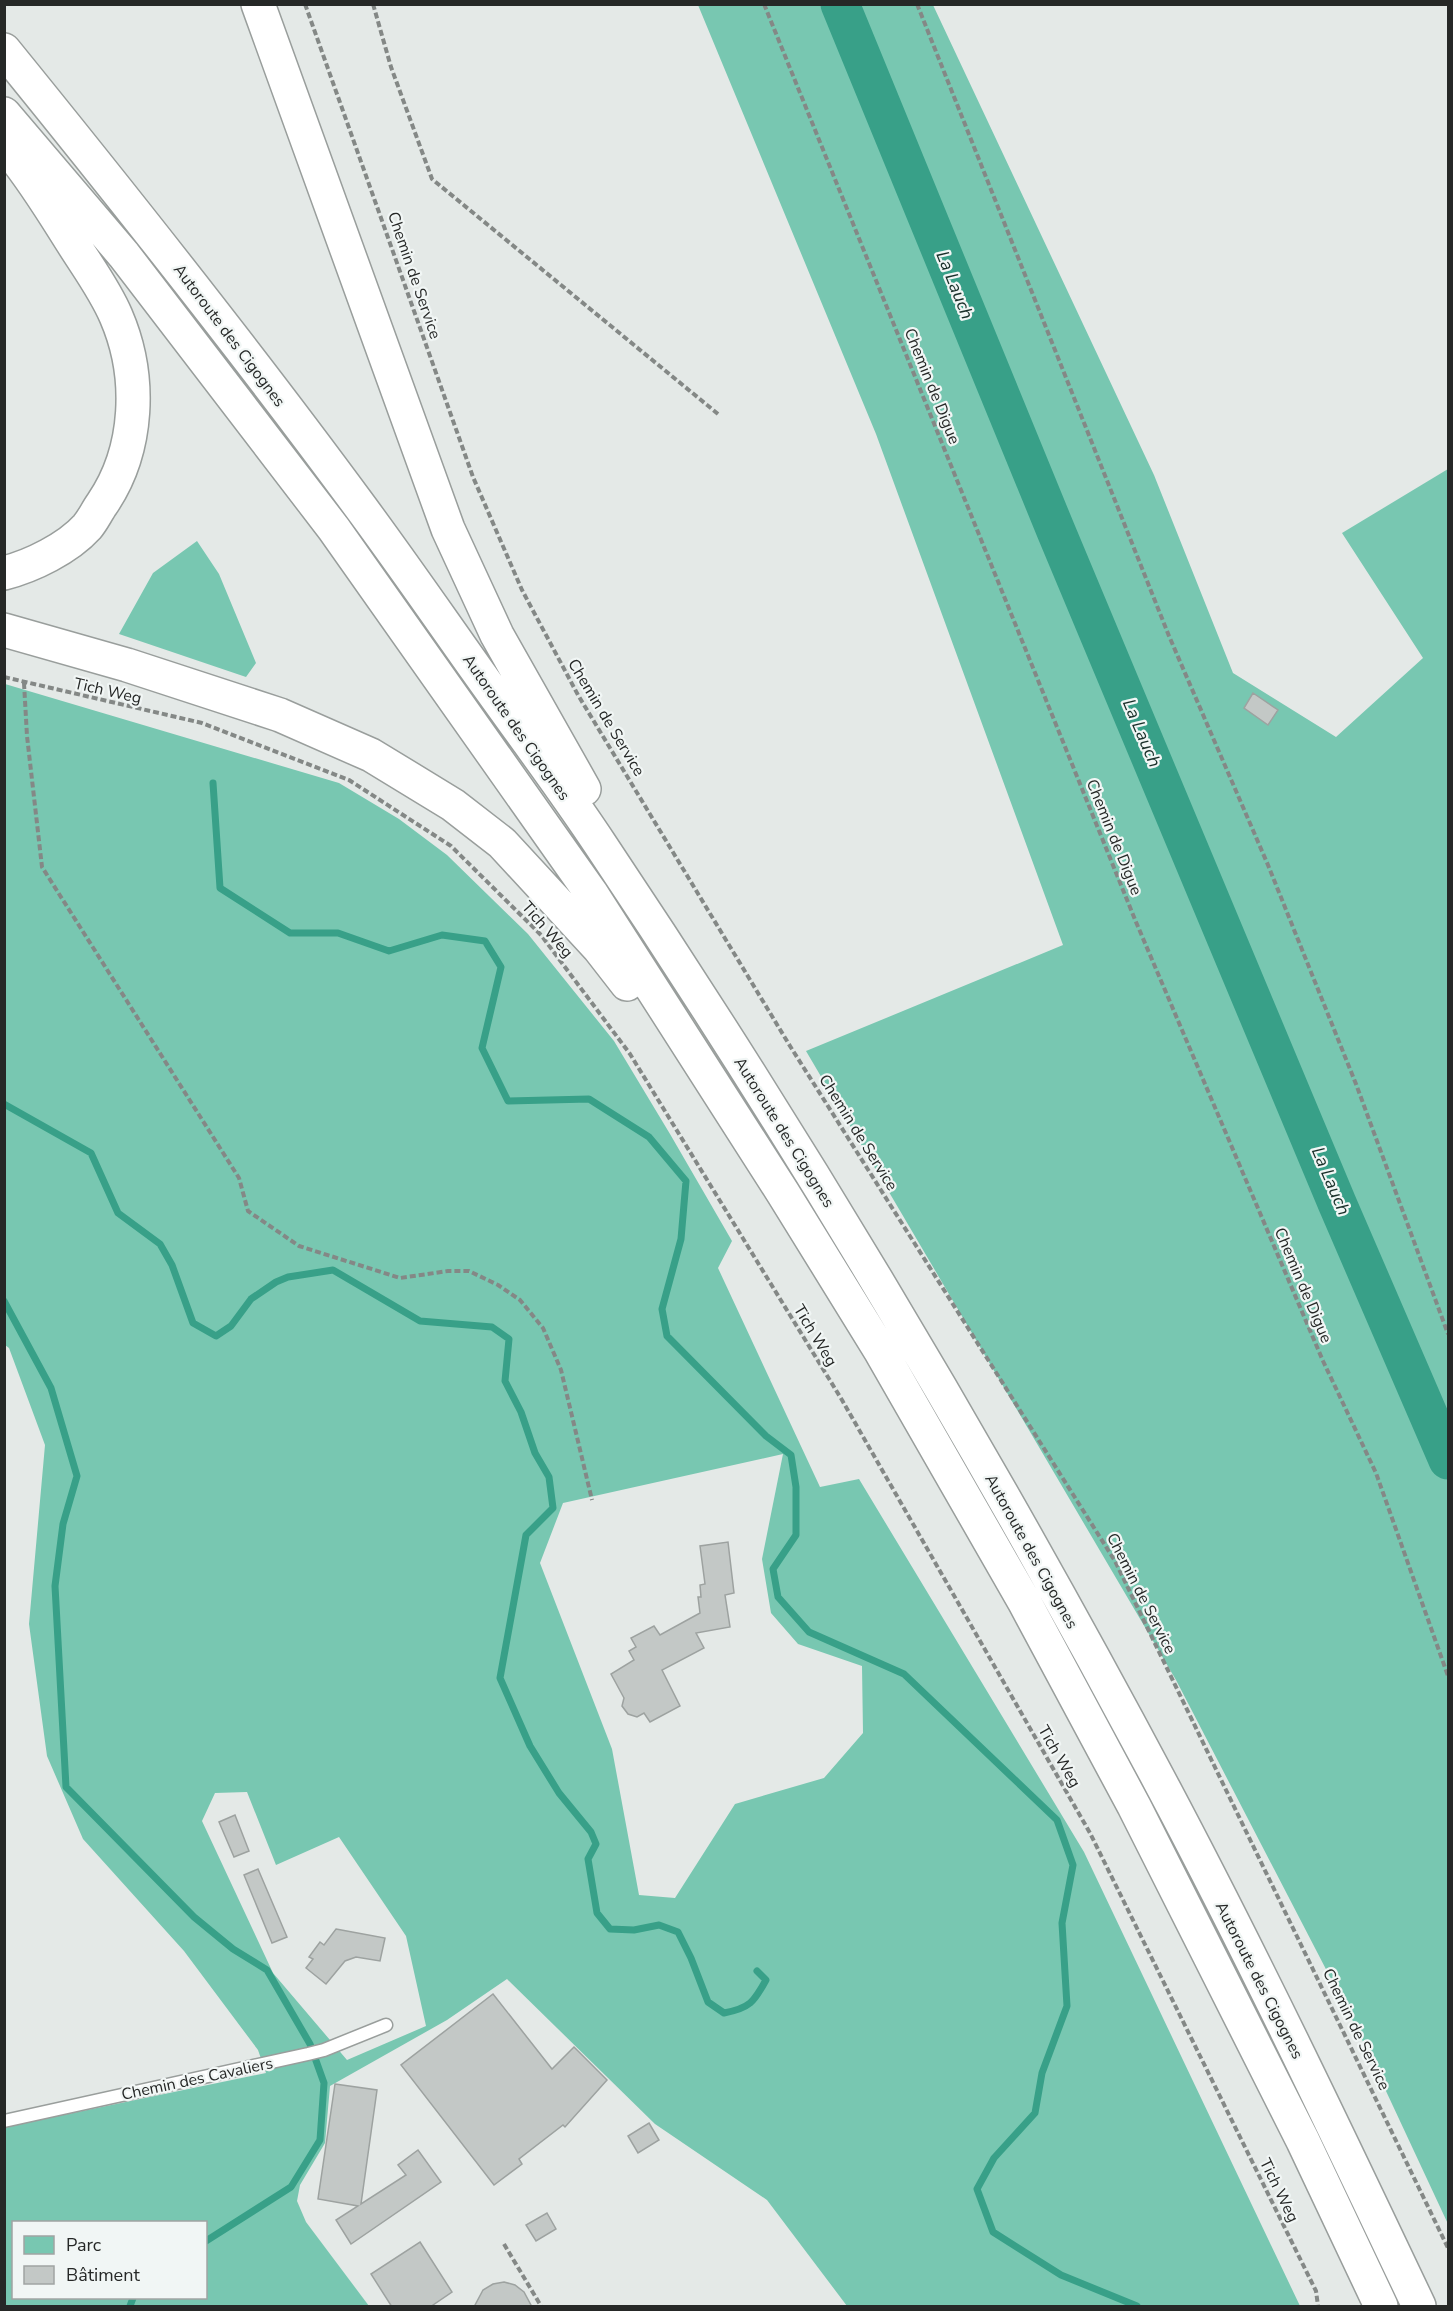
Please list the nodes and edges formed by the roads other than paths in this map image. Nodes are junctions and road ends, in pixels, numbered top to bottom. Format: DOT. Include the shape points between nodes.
graph roads {
  1 [pos="258,4"];
  2 [pos="4,50"];
  3 [pos="4,114"];
  4 [pos="4,144"];
  5 [pos="4,573"];
  6 [pos="4,630"];
  7 [pos="597,839"];
  8 [pos="684,1040"];
  9 [pos="386,2025"];
  10 [pos="4,2121"];
  11 [pos="1381,2307"];
  12 [pos="1419,2307"];
  1 -- 7 [label="highway" via="448,529 497,635 596,810"];
  2 -- 7 [label="highway, Autoroute des Cigognes" via="154,236 359,505"];
  3 -- 8 [label="highway, Autoroute des Cigognes" via="124,255 334,529 591,892"];
  4 -- 5 [label="highway" via="33,182 116,317 134,390 127,449 113,488 87,527 47,558"];
  6 -- 8 [label="highway" via="280,715 371,755 453,805 502,843 599,948 643,1004"];
  7 -- 12 [label="highway, Autoroute des Cigognes" via="897,1312 1052,1585 1170,1802 1333,2125"];
  8 -- 11 [label="highway, Autoroute des Cigognes" via="880,1350 1024,1601 1140,1816 1303,2141"];
  9 -- 10 [label="lane, Chemin des Cavaliers" via="324,2050"];
}
